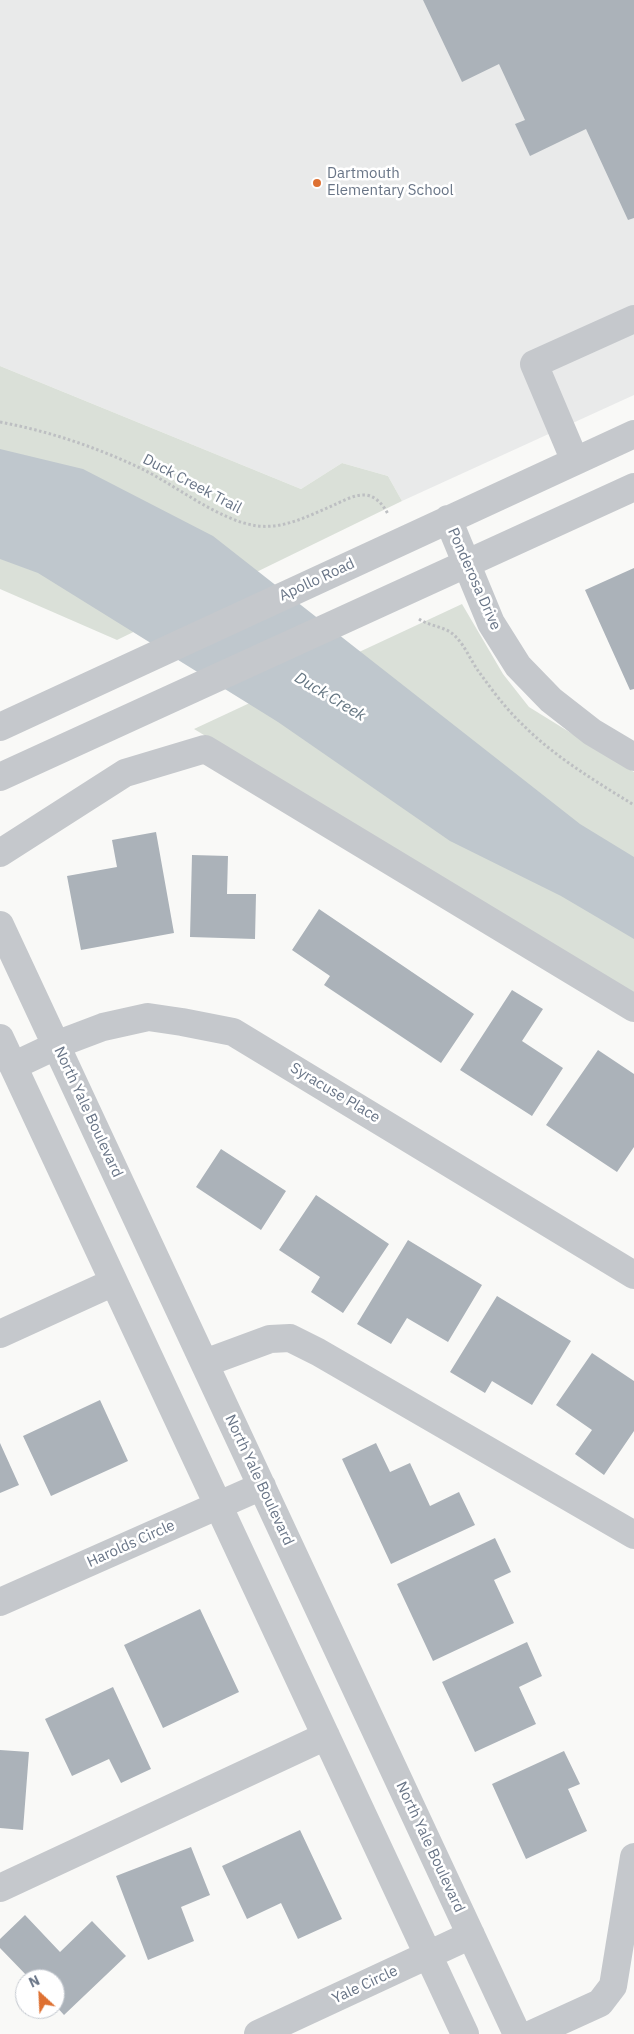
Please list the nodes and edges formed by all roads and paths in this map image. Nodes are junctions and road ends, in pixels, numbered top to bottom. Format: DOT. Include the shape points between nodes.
graph roads {
  1 [pos="634,320"];
  2 [pos="0,422"];
  3 [pos="634,434"];
  4 [pos="575,461"];
  5 [pos="634,487"];
  6 [pos="448,519"];
  7 [pos="392,522"];
  8 [pos="468,564"];
  9 [pos="0,727"];
  10 [pos="634,757"];
  11 [pos="0,777"];
  12 [pos="0,853"];
  13 [pos="0,925"];
  14 [pos="634,1008"];
  15 [pos="0,1038"];
  16 [pos="56,1046"];
  17 [pos="13,1066"];
  18 [pos="634,1275"];
  19 [pos="114,1282"];
  20 [pos="0,1334"];
  21 [pos="205,1363"];
  22 [pos="262,1486"];
  23 [pos="218,1506"];
  24 [pos="634,1535"];
  25 [pos="0,1602"];
  26 [pos="326,1736"];
  27 [pos="634,1857"];
  28 [pos="0,1888"];
  29 [pos="471,1935"];
  30 [pos="428,1955"];
  31 [pos="258,2034"];
  32 [pos="464,2034"];
  33 [pos="517,2034"];
  34 [pos="532,2034"];
  1 -- 4 [label="street" via="534,364"];
  2 -- 7 [label="path, Duck Creek Trail" via="94,448 141,468 223,516 242,522 260,526 288,523 350,497 366,495 382,502"];
  3 -- 4 [label="street, Apollo Road"];
  4 -- 6 [label="street, Apollo Road"];
  5 -- 8 [label="street"];
  6 -- 8 [label="street, Ponderosa Drive"];
  6 -- 9 [label="street, Apollo Road"];
  8 -- 10 [label="street, Ponderosa Drive" via="492,623 518,666 551,700 592,732"];
  8 -- 11 [label="street"];
  12 -- 14 [label="street" via="125,773 205,749"];
  13 -- 16 [label="street, North Yale Boulevard"];
  15 -- 17 [label="street"];
  16 -- 17 [label="street, Syracuse Place"];
  16 -- 18 [label="street, Syracuse Place" via="104,1027 148,1017 233,1032"];
  16 -- 21 [label="street, North Yale Boulevard"];
  17 -- 19 [label="street"];
  19 -- 20 [label="street"];
  19 -- 23 [label="street"];
  21 -- 22 [label="street, North Yale Boulevard"];
  21 -- 24 [label="street" via="270,1339 290,1338"];
  22 -- 23 [label="street, Harolds Circle"];
  22 -- 29 [label="street, North Yale Boulevard"];
  23 -- 25 [label="street, Harolds Circle"];
  23 -- 26 [label="street"];
  26 -- 28 [label="street"];
  26 -- 30 [label="street"];
  27 -- 34 [label="street" via="613,1986 600,2002"];
  29 -- 30 [label="street, Yale Circle"];
  29 -- 33 [label="street, North Yale Boulevard"];
  30 -- 31 [label="street, Yale Circle"];
  30 -- 32 [label="street"];
}
